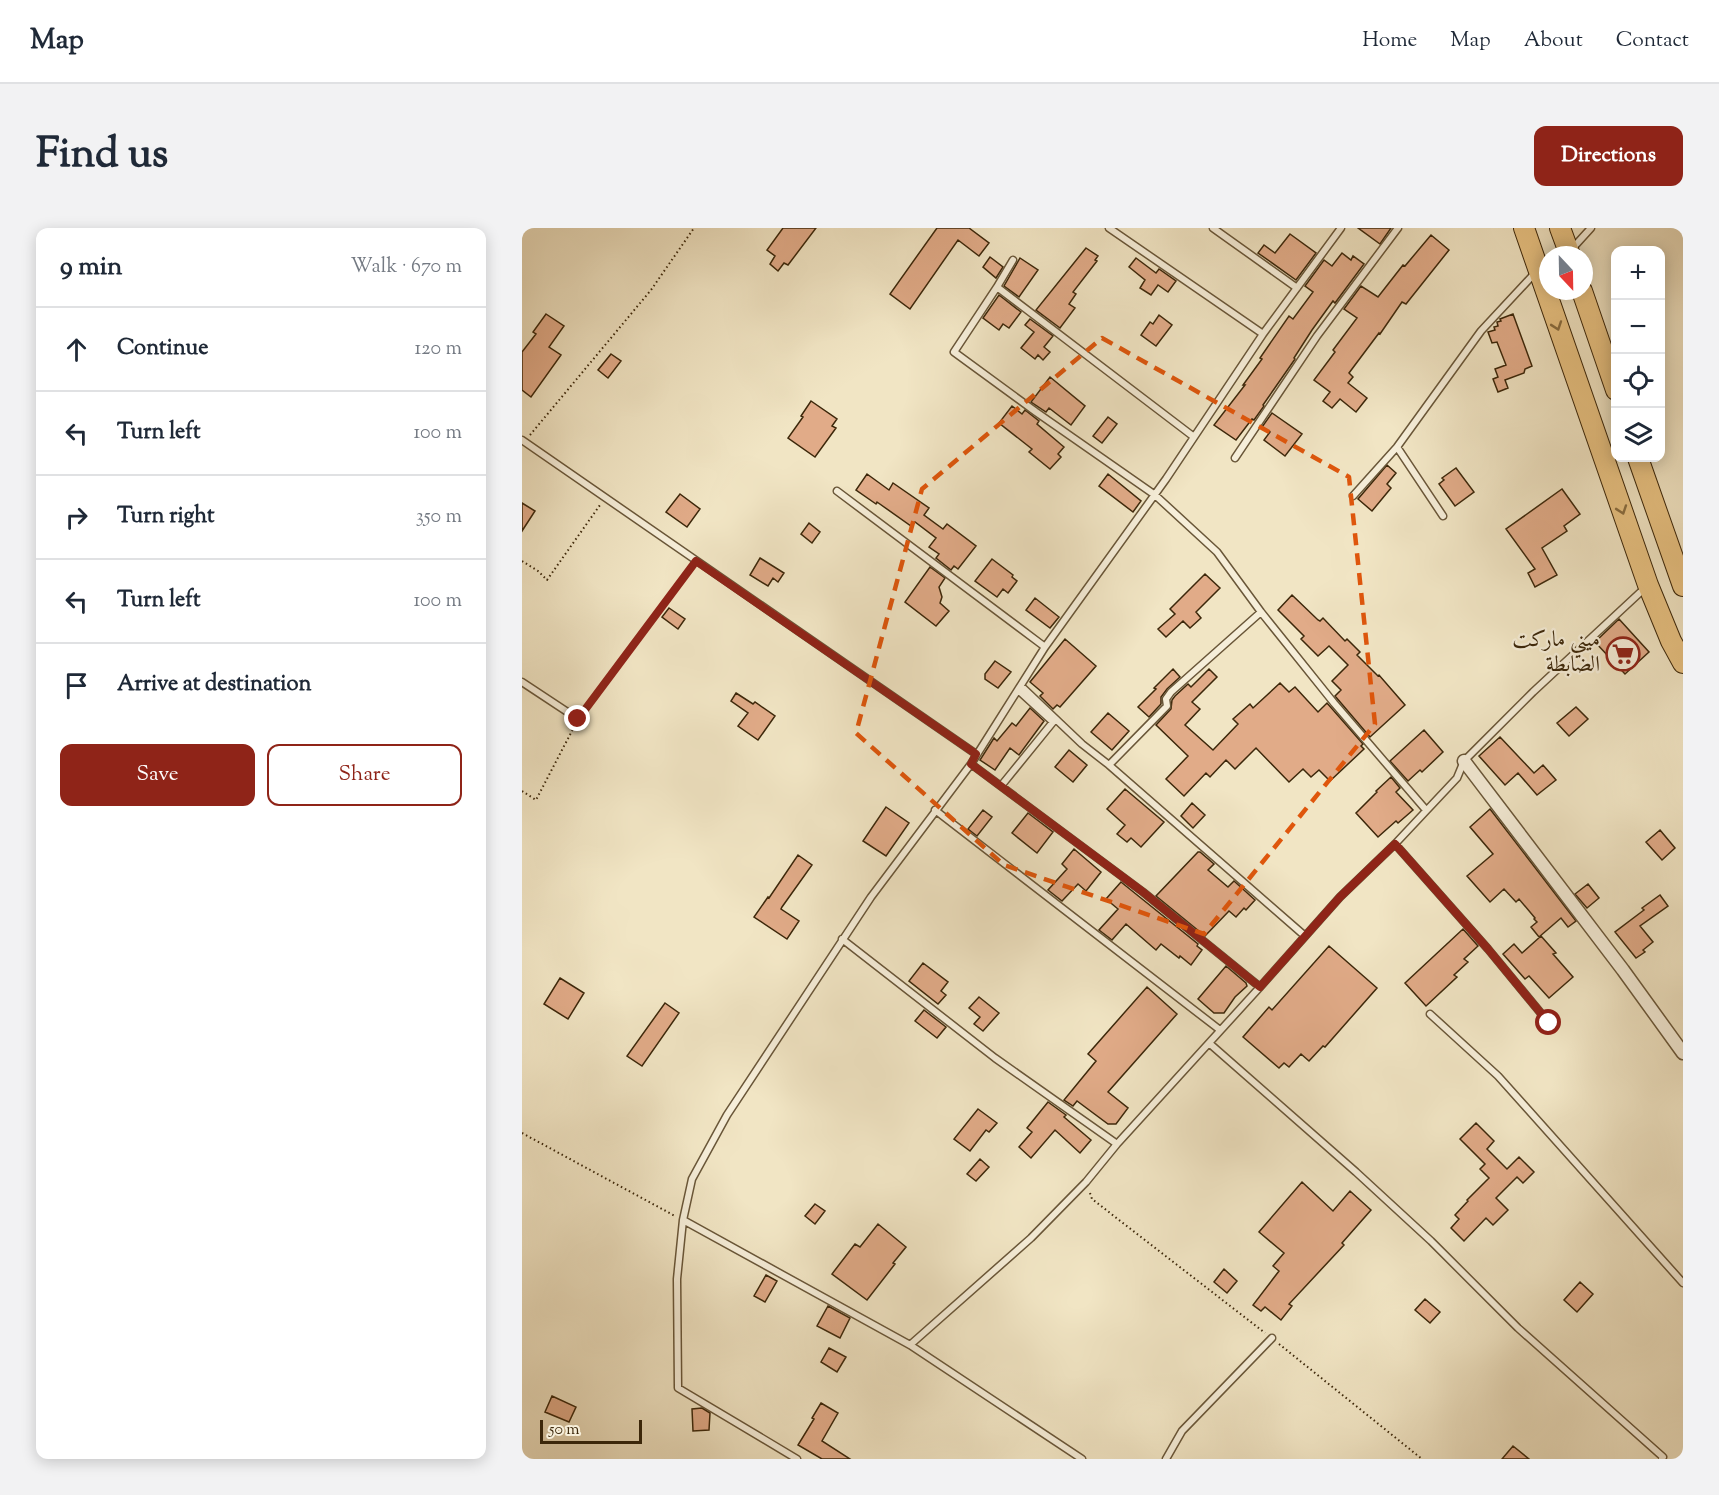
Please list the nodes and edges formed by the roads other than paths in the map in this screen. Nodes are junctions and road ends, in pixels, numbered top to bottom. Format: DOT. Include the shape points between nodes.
graph roads {
  1 [pos="1109,228"];
  2 [pos="1213,228"];
  3 [pos="1341,228"];
  4 [pos="1398,228"];
  5 [pos="1524,228"];
  6 [pos="1560,228"];
  7 [pos="1591,228"];
  8 [pos="1566,246"];
  9 [pos="1576,246"];
  10 [pos="1013,260"];
  11 [pos="1538,271"];
  12 [pos="997,286"];
  13 [pos="1297,288"];
  14 [pos="1585,300"];
  15 [pos="1263,334"];
  16 [pos="1611,375"];
  17 [pos="1194,437"];
  18 [pos="523,441"];
  19 [pos="1397,447"];
  20 [pos="1235,458"];
  21 [pos="1639,462"];
  22 [pos="837,491"];
  23 [pos="1155,495"];
  24 [pos="1353,496"];
  25 [pos="1443,516"];
  26 [pos="1682,581"];
  27 [pos="1648,585"];
  28 [pos="1261,612"];
  29 [pos="1045,647"];
  30 [pos="1683,663"];
  31 [pos="522,682"];
  32 [pos="1019,688"];
  33 [pos="578,719"];
  34 [pos="976,754"];
  35 [pos="1464,761"];
  36 [pos="971,764"];
  37 [pos="1109,765"];
  38 [pos="1001,786"];
  39 [pos="935,810"];
  40 [pos="1426,810"];
  41 [pos="1395,844"];
  42 [pos="1305,936"];
  43 [pos="842,939"];
  44 [pos="1260,987"];
  45 [pos="1430,1014"];
  46 [pos="1549,1023"];
  47 [pos="1220,1030"];
  48 [pos="1209,1042"];
  49 [pos="1683,1053"];
  50 [pos="1117,1144"];
  51 [pos="683,1220"];
  52 [pos="1683,1283"];
  53 [pos="1272,1338"];
  54 [pos="910,1345"];
  55 [pos="1663,1458"];
  56 [pos="796,1459"];
  57 [pos="1082,1459"];
  58 [pos="1166,1459"];
  1 -- 15 [label="lane"];
  2 -- 13 [label="lane"];
  3 -- 13 [label="lane"];
  4 -- 20 [label="lane" via="1317,336"];
  5 -- 11 [label="highway"];
  6 -- 8 [label="highway"];
  7 -- 9 [label="lane"];
  10 -- 12 [label="lane"];
  11 -- 19 [label="lane" via="1482,331"];
  11 -- 27 [label="highway, one-way"];
  12 -- 17 [label="lane"];
  12 -- 23 [label="lane" via="954,352"];
  13 -- 15 [label="lane"];
  14 -- 16 [label="highway"];
  15 -- 17 [label="lane"];
  17 -- 23 [label="lane"];
  18 -- 34 [label="lane"];
  19 -- 24 [label="lane"];
  19 -- 25 [label="lane"];
  21 -- 26 [label="highway"];
  22 -- 29 [label="lane"];
  23 -- 28 [label="lane" via="1217,552"];
  23 -- 29 [label="lane"];
  27 -- 30 [label="highway"];
  27 -- 35 [label="lane"];
  28 -- 37 [label="lane" via="1171,692 1167,706"];
  28 -- 40 [label="lane"];
  29 -- 32 [label="lane"];
  31 -- 33 [label="lane"];
  32 -- 34 [label="lane"];
  32 -- 37 [label="lane"];
  32 -- 38 [label="lane" via="1053,722"];
  34 -- 36 [label="lane"];
  35 -- 40 [label="lane" via="1457,778"];
  35 -- 49 [label="street"];
  36 -- 38 [label="lane"];
  36 -- 39 [label="lane"];
  37 -- 42 [label="lane"];
  38 -- 44 [label="lane" via="1143,892"];
  39 -- 43 [label="lane"];
  39 -- 47 [label="lane"];
  40 -- 41 [label="lane"];
  41 -- 42 [label="lane"];
  41 -- 46 [label="lane"];
  42 -- 44 [label="lane"];
  43 -- 50 [label="lane" via="995,1058"];
  43 -- 51 [label="lane" via="727,1115 692,1179"];
  44 -- 47 [label="lane"];
  45 -- 52 [label="lane" via="1498,1076"];
  47 -- 48 [label="lane"];
  48 -- 50 [label="lane"];
  48 -- 55 [label="lane" via="1356,1172 1518,1328"];
  50 -- 54 [label="lane" via="1031,1238"];
  51 -- 54 [label="lane"];
  51 -- 56 [label="lane" via="677,1279 678,1388"];
  53 -- 58 [label="lane" via="1182,1431"];
  54 -- 57 [label="lane"];
}
